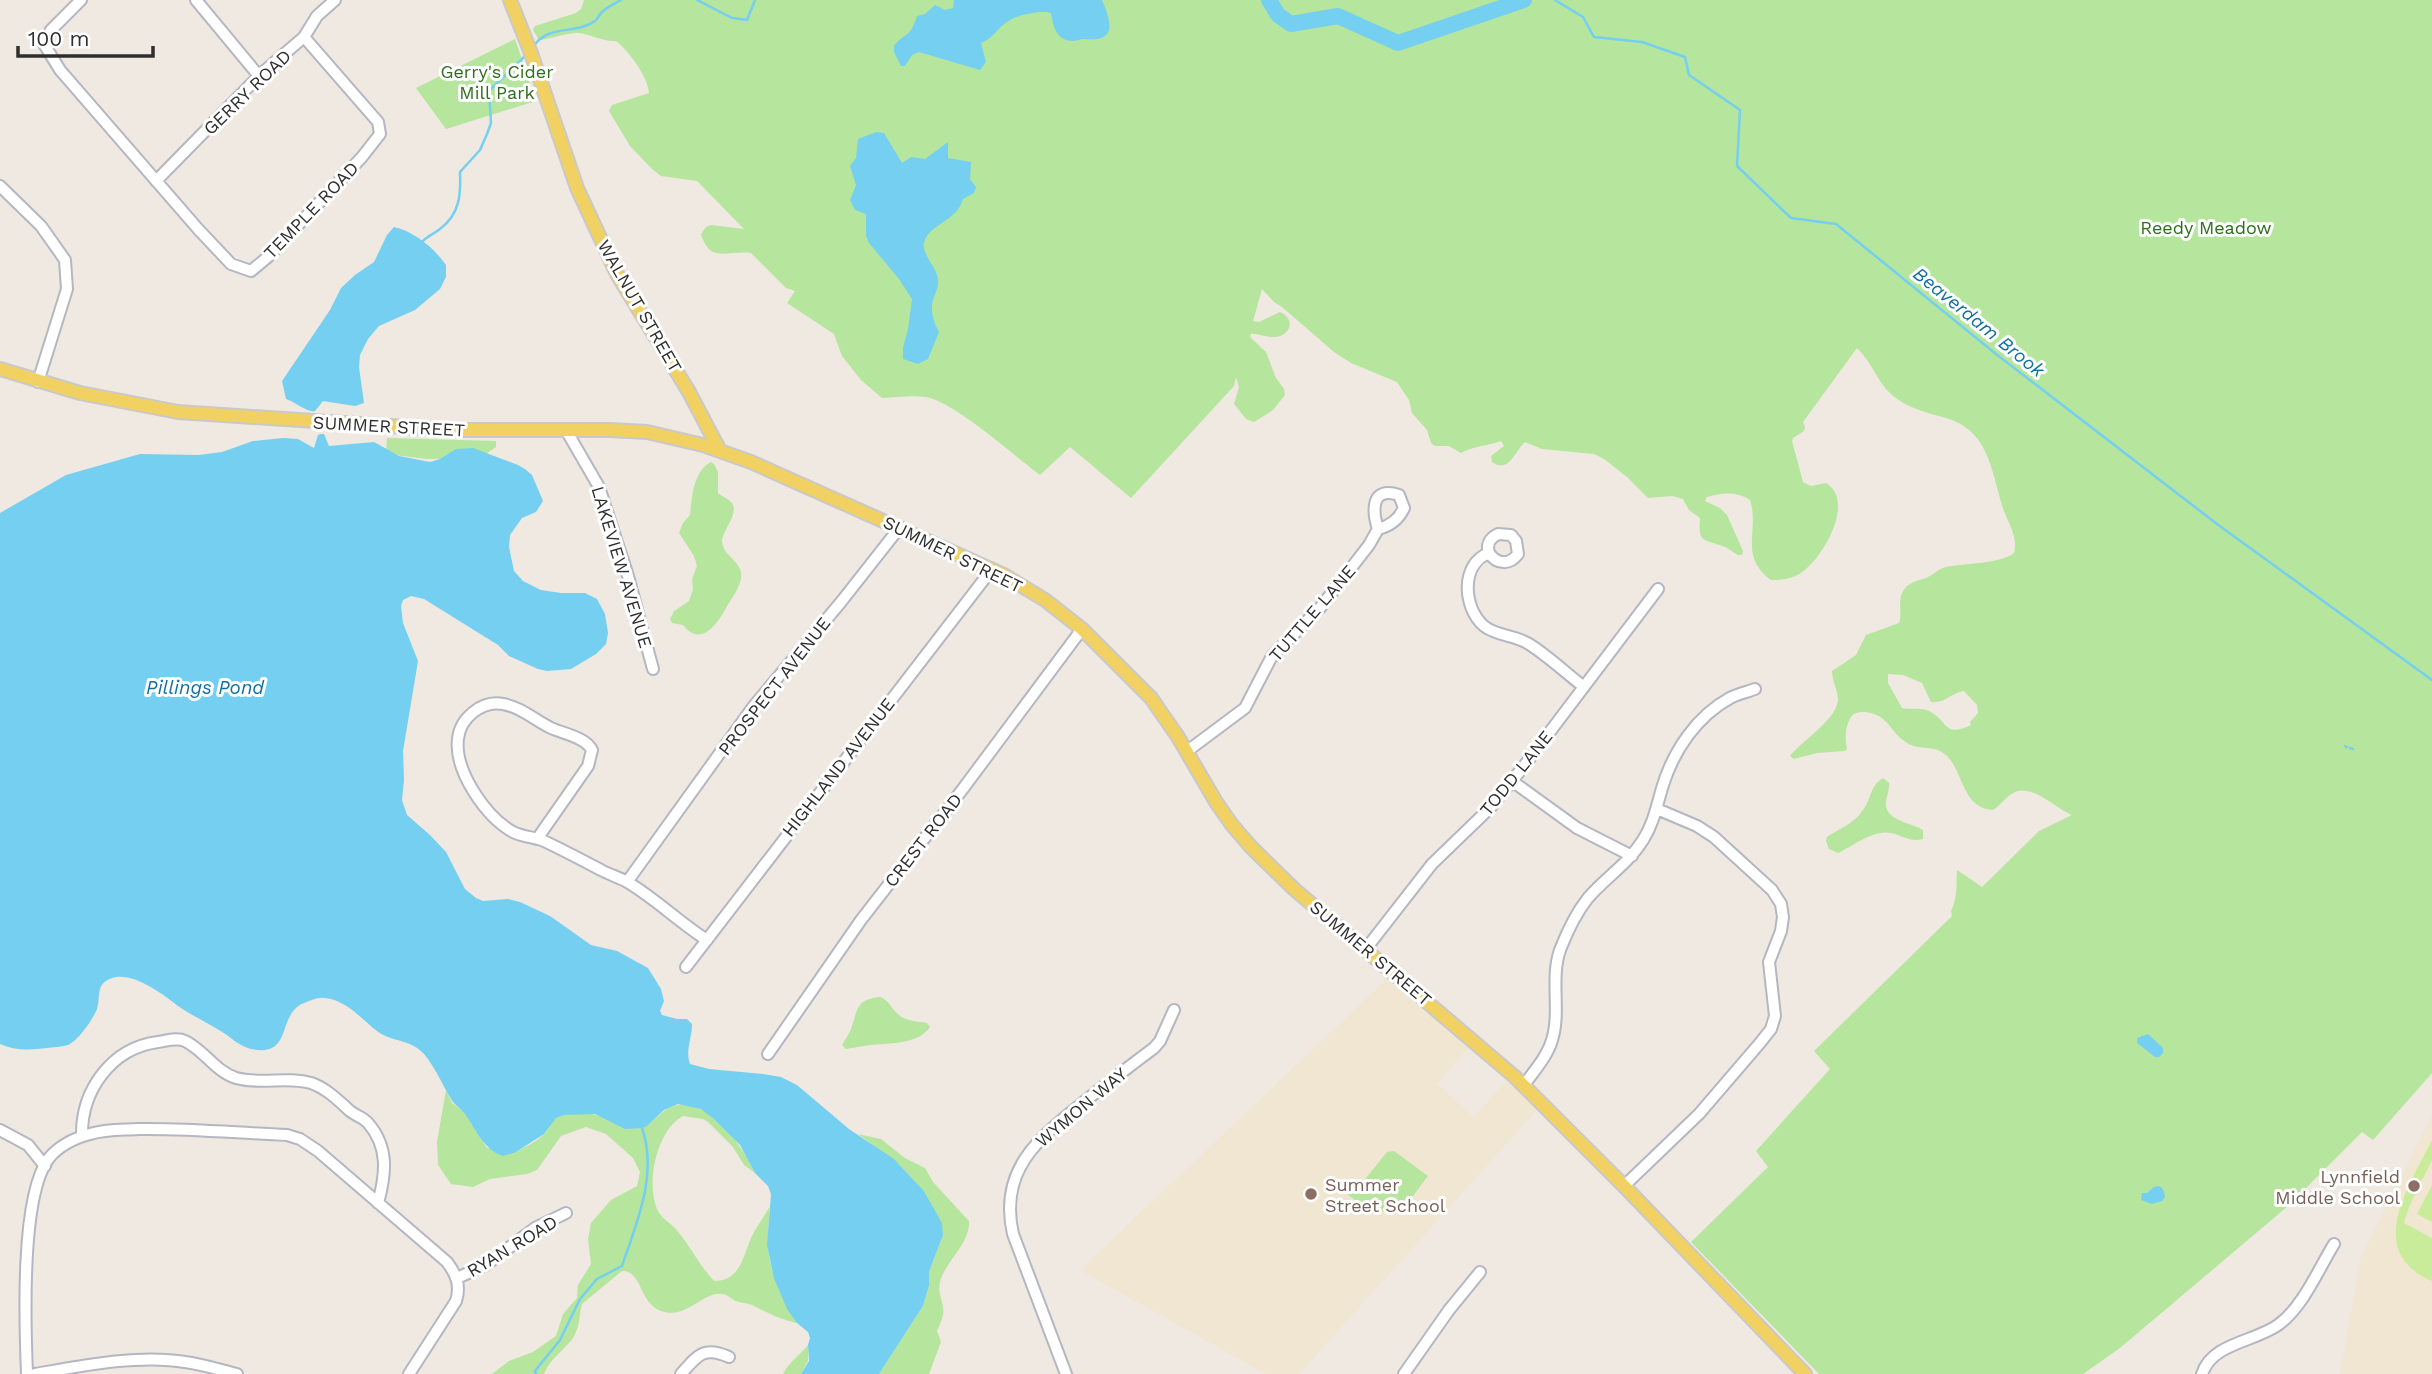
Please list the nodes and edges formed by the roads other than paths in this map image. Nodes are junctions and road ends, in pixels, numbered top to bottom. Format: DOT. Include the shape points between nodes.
graph roads {
  1 [pos="81,0"];
  2 [pos="196,0"];
  3 [pos="335,0"];
  4 [pos="510,0"];
  5 [pos="304,37"];
  6 [pos="259,76"];
  7 [pos="156,181"];
  8 [pos="0,186"];
  9 [pos="0,369"];
  10 [pos="38,382"];
  11 [pos="566,430"];
  12 [pos="720,451"];
  13 [pos="900,527"];
  14 [pos="1378,529"];
  15 [pos="1489,553"];
  16 [pos="992,569"];
  17 [pos="1658,589"];
  18 [pos="1082,629"];
  19 [pos="653,669"];
  20 [pos="1584,687"];
  21 [pos="1755,689"];
  22 [pos="1186,752"];
  23 [pos="1512,781"];
  24 [pos="1657,809"];
  25 [pos="537,839"];
  26 [pos="1632,856"];
  27 [pos="627,882"];
  28 [pos="707,940"];
  29 [pos="1365,950"];
  30 [pos="686,967"];
  31 [pos="1174,1010"];
  32 [pos="768,1054"];
  33 [pos="1524,1086"];
  34 [pos="0,1130"];
  35 [pos="82,1136"];
  36 [pos="45,1166"];
  37 [pos="1624,1185"];
  38 [pos="378,1203"];
  39 [pos="566,1213"];
  40 [pos="2334,1244"];
  41 [pos="1480,1272"];
  42 [pos="457,1278"];
  43 [pos="729,1357"];
  44 [pos="27,1374"];
  45 [pos="35,1374"];
  46 [pos="237,1374"];
  47 [pos="409,1374"];
  48 [pos="681,1374"];
  49 [pos="1066,1374"];
  50 [pos="1404,1374"];
  51 [pos="1805,1374"];
  52 [pos="2202,1374"];
  1 -- 7 [label="street, TEMPLE ROAD" via="51,30 44,44 60,70"];
  2 -- 6 [label="street"];
  3 -- 5 [label="street, GERRY ROAD" via="317,16"];
  4 -- 12 [label="main road, WALNUT STREET" via="594,225 617,274"];
  5 -- 6 [label="street, GERRY ROAD"];
  5 -- 7 [label="street, TEMPLE ROAD" via="378,122 380,134 269,256 251,271 231,264"];
  6 -- 7 [label="street, GERRY ROAD"];
  8 -- 10 [label="street" via="41,226 65,260 67,289"];
  9 -- 10 [label="main road, SUMMER STREET"];
  10 -- 11 [label="main road, SUMMER STREET" via="134,405 197,414 451,430"];
  11 -- 12 [label="main road, SUMMER STREET" via="647,432"];
  11 -- 19 [label="street, LAKEVIEW AVENUE" via="599,486"];
  12 -- 13 [label="main road, SUMMER STREET"];
  13 -- 16 [label="main road, SUMMER STREET"];
  13 -- 27 [label="street, PROSPECT AVENUE" via="753,707"];
  14 -- 22 [label="street, TUTTLE LANE" via="1328,598 1272,656 1245,708"];
  15 -- 20 [label="street" via="1473,566 1467,586 1482,624 1528,643"];
  16 -- 18 [label="main road, SUMMER STREET" via="1045,600"];
  16 -- 28 [label="street, HIGHLAND AVENUE"];
  17 -- 20 [label="street, TODD LANE"];
  18 -- 22 [label="main road, SUMMER STREET" via="1143,689"];
  18 -- 32 [label="street, CREST ROAD" via="861,920"];
  20 -- 23 [label="street, TODD LANE"];
  21 -- 24 [label="street" via="1730,698 1690,732 1678,749"];
  22 -- 29 [label="main road, SUMMER STREET" via="1226,817 1251,847"];
  23 -- 26 [label="street" via="1577,828"];
  23 -- 29 [label="street, TODD LANE" via="1432,864"];
  24 -- 26 [label="street"];
  24 -- 37 [label="street" via="1714,837 1773,891 1781,904 1781,931 1769,961 1775,1016 1771,1029 1699,1114"];
  25 -- 25 [label="street" via="511,831 471,788 457,741 467,717 482,708 503,704 589,745 592,757 584,773"];
  25 -- 27 [label="street"];
  26 -- 33 [label="street" via="1589,897 1567,933 1556,973 1552,1040"];
  27 -- 28 [label="street"];
  28 -- 30 [label="street, HIGHLAND AVENUE"];
  29 -- 33 [label="main road, SUMMER STREET"];
  31 -- 49 [label="street, WYMON WAY" via="1154,1048 1044,1134 1012,1189 1013,1234"];
  33 -- 37 [label="main road, SUMMER STREET"];
  34 -- 36 [label="street" via="28,1145"];
  35 -- 36 [label="street" via="58,1150"];
  35 -- 38 [label="street" via="153,1128 293,1136 318,1151"];
  35 -- 38 [label="street" via="87,1100 111,1064 147,1043 183,1040 235,1077 311,1083 363,1119 386,1162"];
  36 -- 44 [label="street" via="29,1233"];
  37 -- 51 [label="main road, SUMMER STREET"];
  38 -- 42 [label="street" via="447,1262"];
  39 -- 42 [label="street, RYAN ROAD" via="535,1228 486,1265"];
  40 -- 52 [label="street" via="2295,1309 2255,1338 2216,1355"];
  41 -- 50 [label="street"];
  42 -- 47 [label="street" via="456,1301"];
  43 -- 48 [label="street" via="704,1352"];
  45 -- 46 [label="street" via="118,1361 160,1360"];
}
